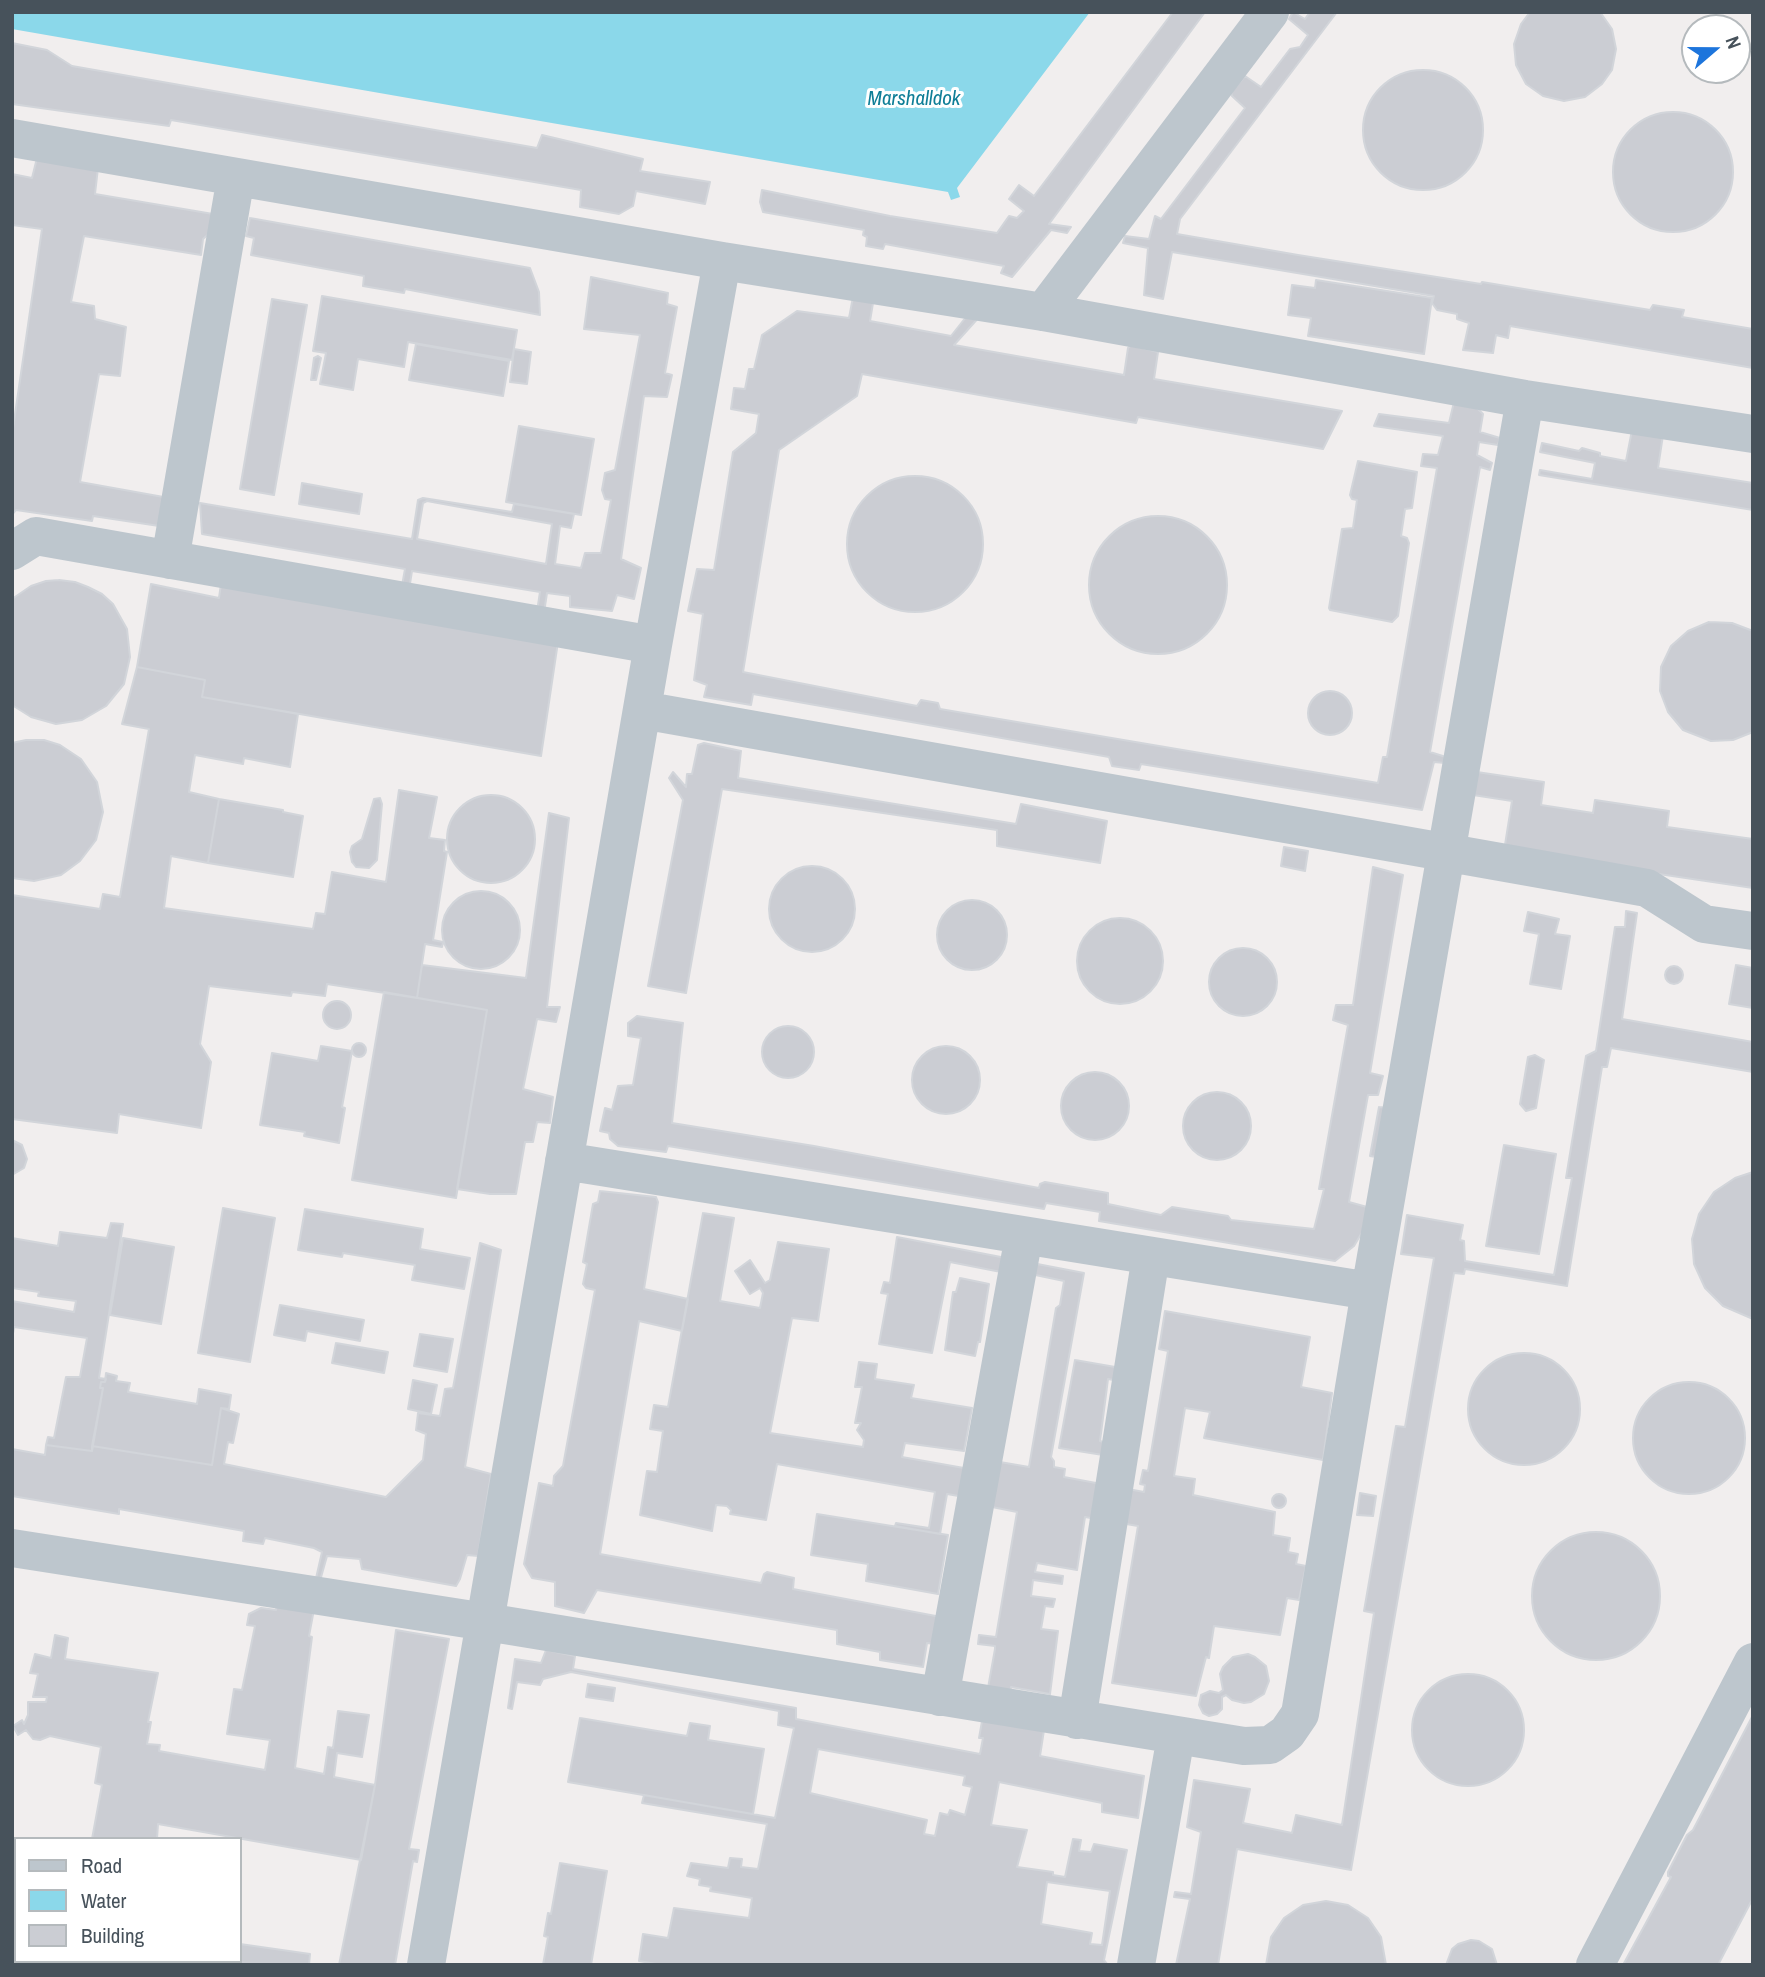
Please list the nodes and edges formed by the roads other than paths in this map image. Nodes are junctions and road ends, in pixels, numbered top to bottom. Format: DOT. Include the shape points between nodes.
graph roads {
  1 [pos="1270,12"];
  2 [pos="12,138"];
  3 [pos="236,177"];
  4 [pos="722,261"];
  5 [pos="1043,312"];
  6 [pos="1525,400"];
  7 [pos="1753,434"];
  8 [pos="12,551"];
  9 [pos="170,560"];
  10 [pos="653,645"];
  11 [pos="642,710"];
  12 [pos="1447,851"];
  13 [pos="1753,931"];
  14 [pos="564,1161"];
  15 [pos="1024,1236"];
  16 [pos="1151,1256"];
  17 [pos="1370,1291"];
  18 [pos="12,1548"];
  19 [pos="486,1622"];
  20 [pos="1753,1662"];
  21 [pos="940,1697"];
  22 [pos="1077,1720"];
  23 [pos="1175,1736"];
  24 [pos="426,1965"];
  25 [pos="1136,1965"];
  26 [pos="1595,1965"];
  1 -- 5 [label="lane"];
  2 -- 3 [label="lane"];
  3 -- 4 [label="lane"];
  3 -- 9 [label="lane"];
  4 -- 5 [label="lane"];
  4 -- 10 [label="lane"];
  5 -- 6 [label="lane"];
  6 -- 7 [label="lane"];
  6 -- 12 [label="lane"];
  8 -- 9 [label="lane" via="36,536"];
  9 -- 10 [label="lane"];
  10 -- 11 [label="lane"];
  11 -- 12 [label="lane"];
  11 -- 14 [label="lane"];
  12 -- 13 [label="lane" via="1647,888 1704,924"];
  12 -- 17 [label="lane"];
  14 -- 15 [label="lane"];
  14 -- 19 [label="lane"];
  15 -- 16 [label="lane"];
  15 -- 21 [label="lane"];
  16 -- 17 [label="lane"];
  16 -- 22 [label="lane"];
  17 -- 23 [label="lane" via="1300,1714 1287,1733 1270,1745"];
  18 -- 19 [label="lane"];
  19 -- 21 [label="lane"];
  19 -- 24 [label="lane"];
  20 -- 26 [label="lane"];
  21 -- 22 [label="lane"];
  22 -- 23 [label="lane"];
  23 -- 25 [label="lane"];
}
